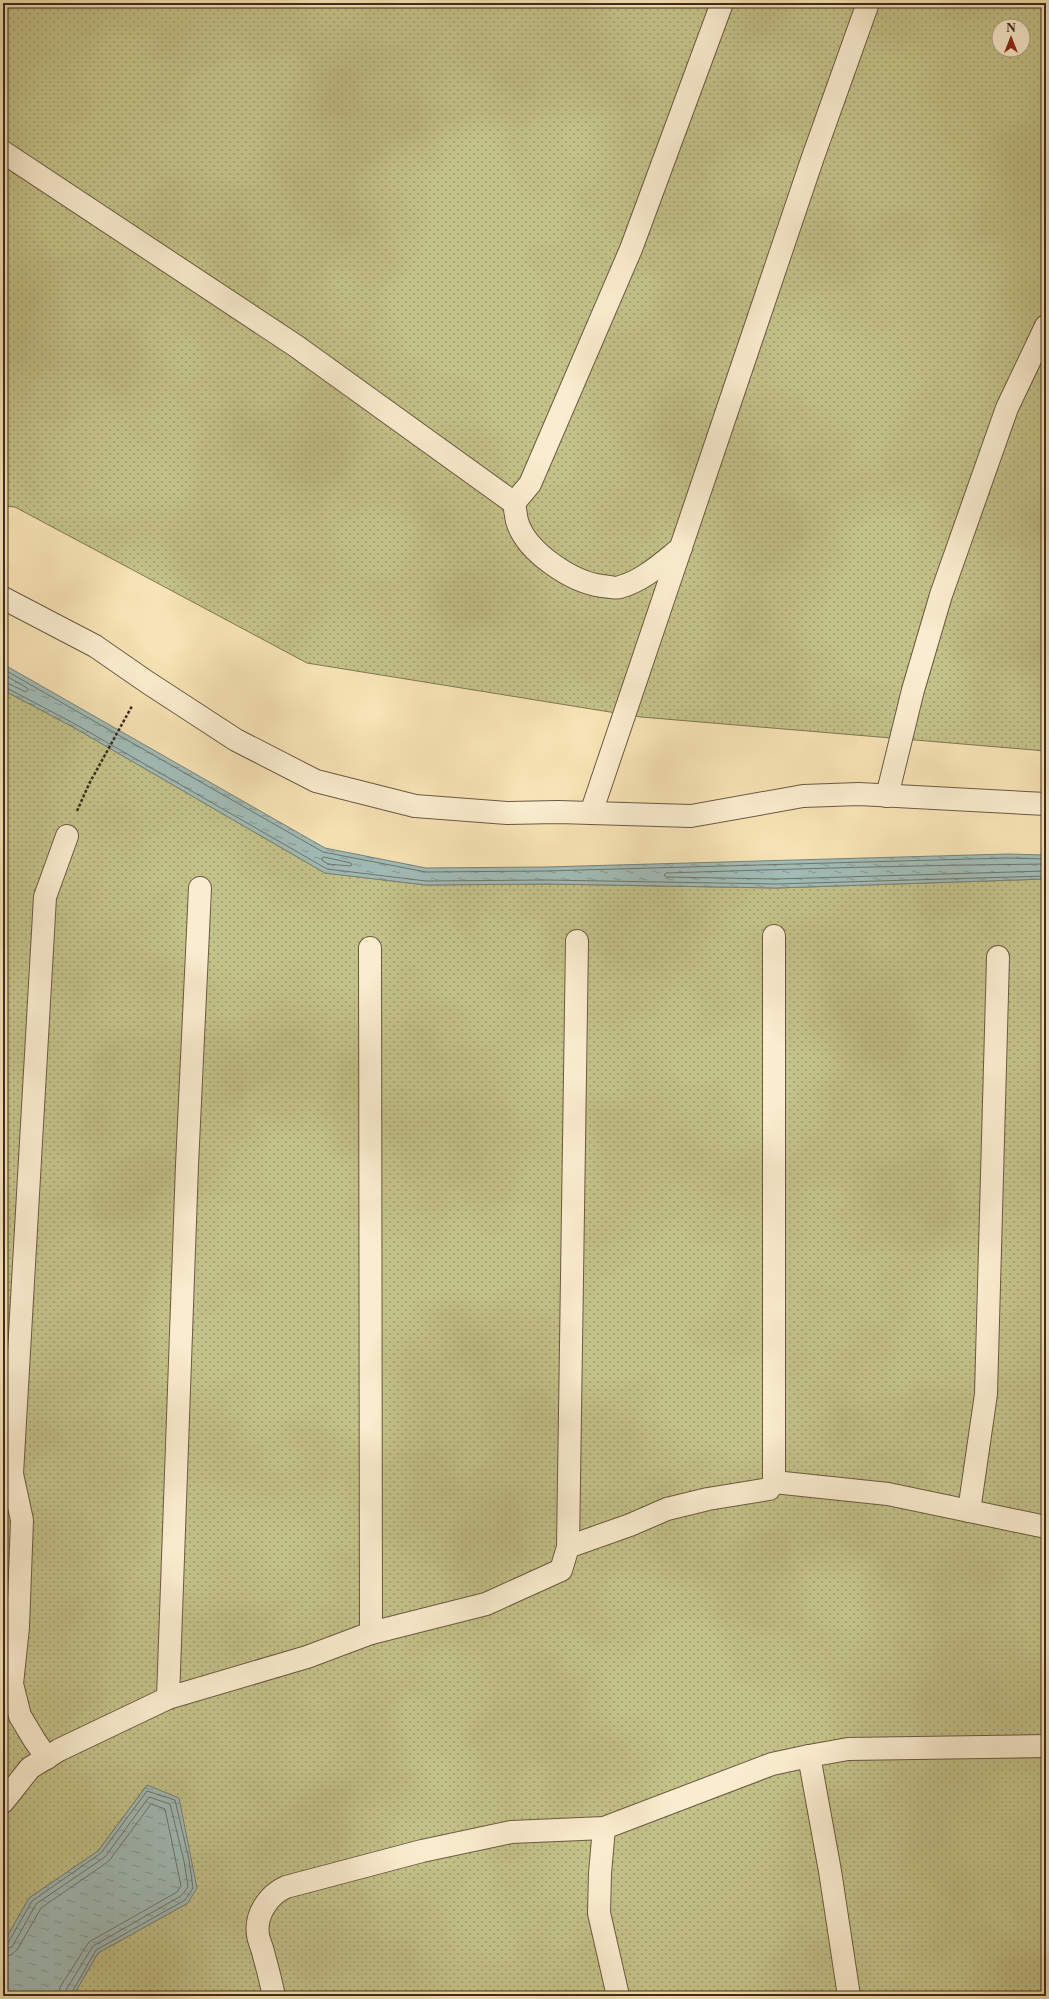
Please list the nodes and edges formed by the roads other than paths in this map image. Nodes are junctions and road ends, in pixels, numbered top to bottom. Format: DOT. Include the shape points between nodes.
graph roads {
  1 [pos="722,3"];
  2 [pos="868,3"];
  3 [pos="3,152"];
  4 [pos="1046,326"];
  5 [pos="514,503"];
  6 [pos="681,548"];
  7 [pos="3,598"];
  8 [pos="887,796"];
  9 [pos="1046,804"];
  10 [pos="591,813"];
  11 [pos="67,836"];
  12 [pos="200,888"];
  13 [pos="774,936"];
  14 [pos="577,941"];
  15 [pos="370,948"];
  16 [pos="998,957"];
  17 [pos="7,1471"];
  18 [pos="774,1482"];
  19 [pos="969,1511"];
  20 [pos="1046,1527"];
  21 [pos="568,1547"];
  22 [pos="371,1634"];
  23 [pos="168,1698"];
  24 [pos="1046,1746"];
  25 [pos="809,1756"];
  26 [pos="47,1758"];
  27 [pos="3,1802"];
  28 [pos="604,1828"];
  29 [pos="274,1996"];
  30 [pos="618,1996"];
  31 [pos="849,1996"];
  1 -- 5 [label="street" via="631,249 530,484"];
  2 -- 6 [label="street" via="813,157"];
  3 -- 5 [label="street" via="296,346"];
  4 -- 8 [label="street" via="1007,408 941,595 913,690"];
  5 -- 6 [label="street" via="518,522 532,544 547,560 567,574 592,584 619,588 643,578"];
  6 -- 10 [label="street"];
  7 -- 10 [label="street" via="95,646 236,740 316,781 415,806 506,813"];
  8 -- 9 [label="street"];
  8 -- 10 [label="street" via="804,796 691,816"];
  11 -- 17 [label="street" via="45,897"];
  12 -- 23 [label="street" via="187,1165"];
  13 -- 18 [label="street"];
  14 -- 21 [label="street"];
  15 -- 22 [label="street"];
  16 -- 19 [label="street" via="986,1394"];
  17 -- 26 [label="street" via="22,1520 18,1627 12,1684 20,1716"];
  18 -- 19 [label="street" via="888,1494"];
  18 -- 21 [label="street" via="769,1489 667,1509"];
  19 -- 20 [label="street"];
  21 -- 22 [label="street" via="561,1570 486,1604"];
  22 -- 23 [label="street" via="307,1657"];
  23 -- 26 [label="street"];
  24 -- 25 [label="street" via="848,1749"];
  25 -- 28 [label="street" via="772,1764"];
  25 -- 31 [label="street"];
  26 -- 27 [label="street" via="30,1768"];
  28 -- 29 [label="street" via="511,1832 422,1851 277,1891 262,1909 258,1935"];
  28 -- 30 [label="street" via="599,1913"];
}
